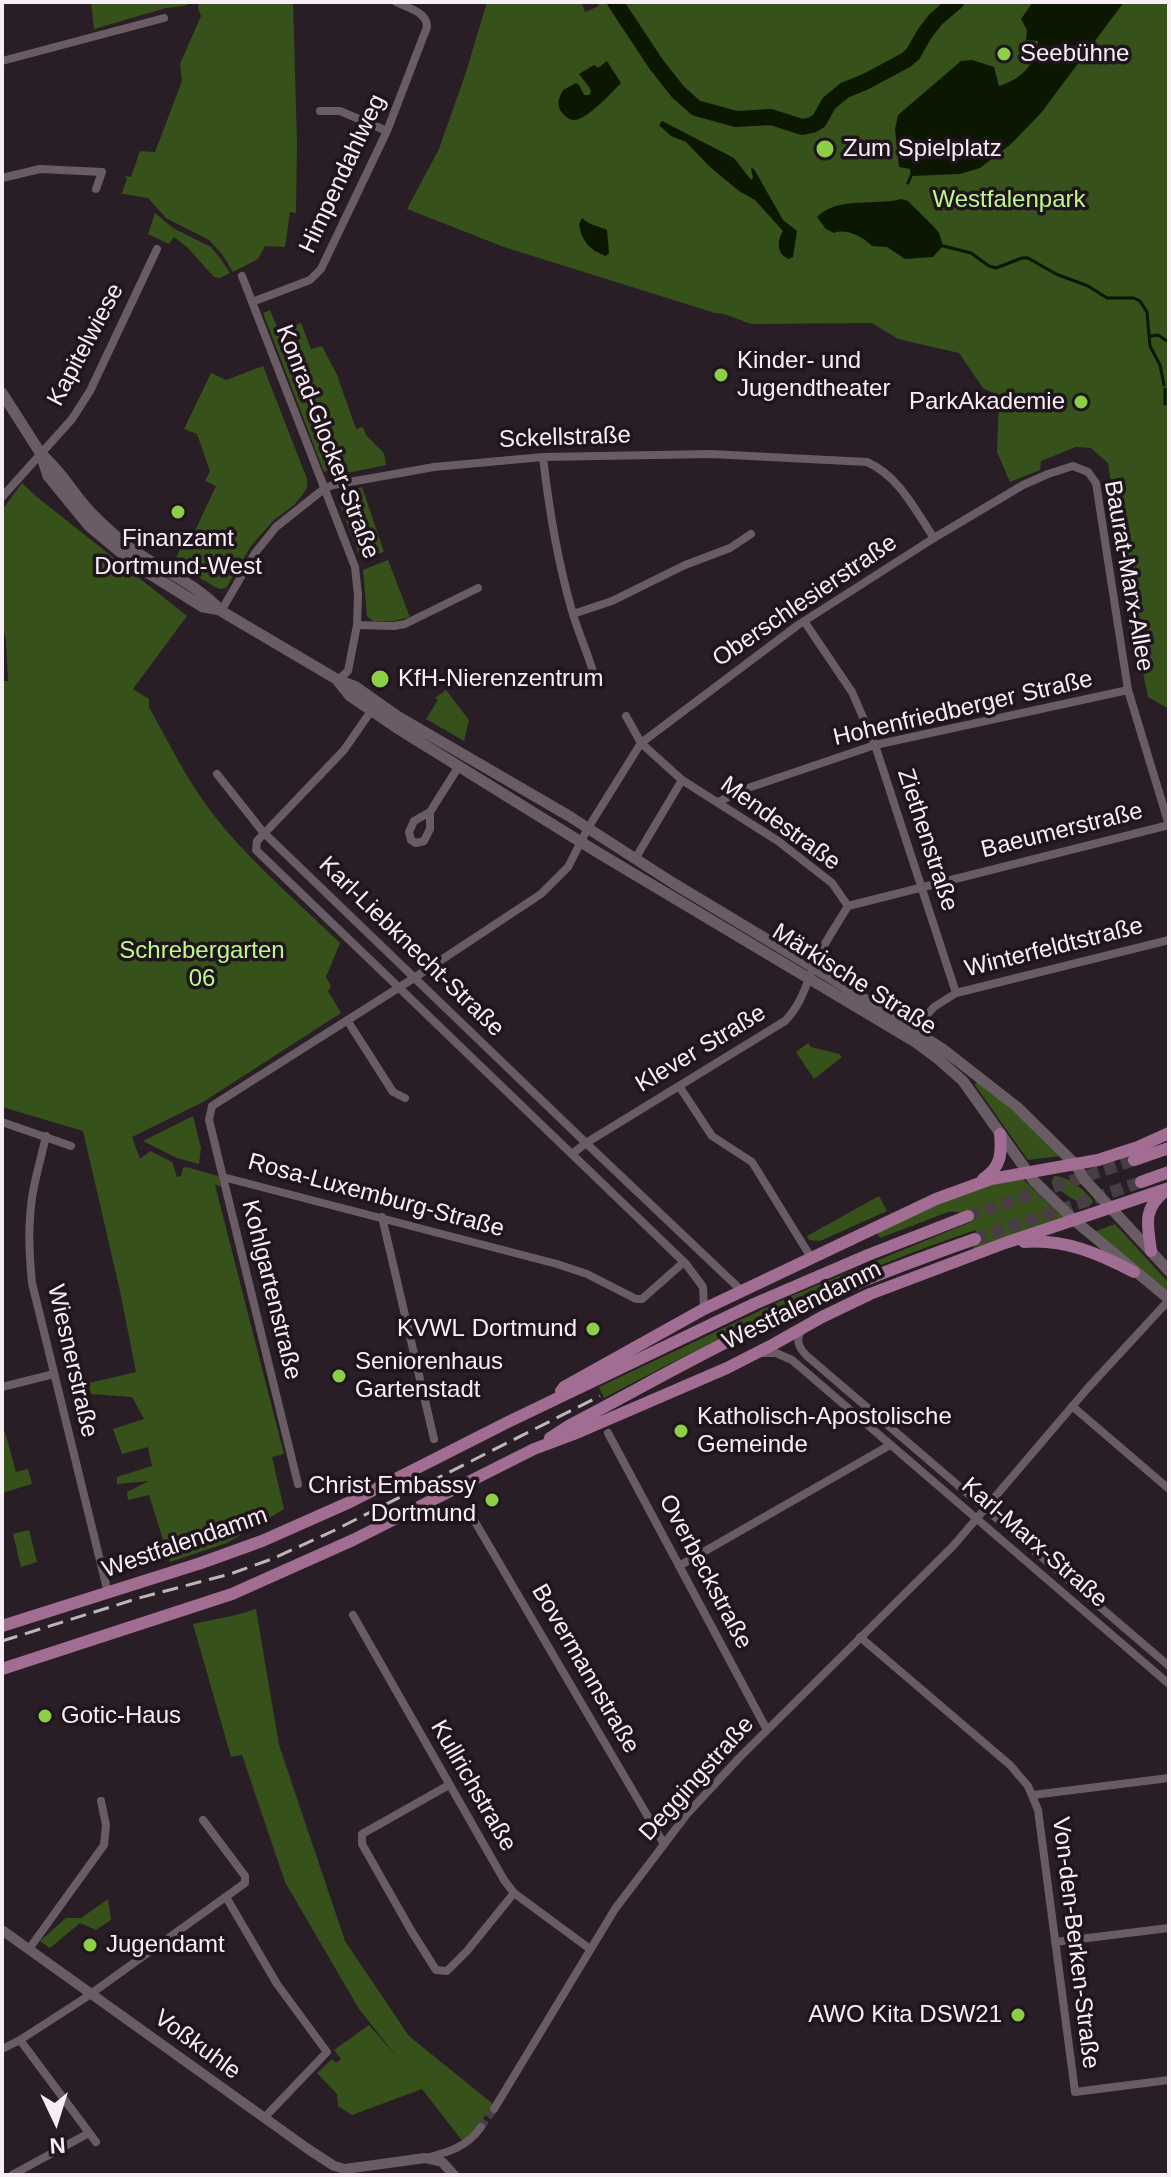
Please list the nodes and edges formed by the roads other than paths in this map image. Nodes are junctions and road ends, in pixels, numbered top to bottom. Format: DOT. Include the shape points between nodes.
graph roads {
  1 [pos="396,2"];
  2 [pos="164,18"];
  3 [pos="2,61"];
  4 [pos="320,111"];
  5 [pos="387,131"];
  6 [pos="2,178"];
  7 [pos="96,189"];
  8 [pos="157,249"];
  9 [pos="242,276"];
  10 [pos="252,302"];
  11 [pos="2,393"];
  12 [pos="41,454"];
  13 [pos="543,457"];
  14 [pos="1088,472"];
  15 [pos="325,488"];
  16 [pos="2,497"];
  17 [pos="751,534"];
  18 [pos="934,538"];
  19 [pos="478,588"];
  20 [pos="221,611"];
  21 [pos="573,614"];
  22 [pos="804,621"];
  23 [pos="357,625"];
  24 [pos="338,680"];
  25 [pos="596,682"];
  26 [pos="1128,690"];
  27 [pos="371,711"];
  28 [pos="626,716"];
  29 [pos="641,743"];
  30 [pos="875,745"];
  31 [pos="459,766"];
  32 [pos="217,774"];
  33 [pos="682,780"];
  34 [pos="718,802"];
  35 [pos="430,812"];
  36 [pos="1169,825"];
  37 [pos="588,828"];
  38 [pos="263,832"];
  39 [pos="581,842"];
  40 [pos="635,859"];
  41 [pos="922,888"];
  42 [pos="848,906"];
  43 [pos="1169,940"];
  44 [pos="812,973"];
  45 [pos="414,978"];
  46 [pos="398,988"];
  47 [pos="956,993"];
  48 [pos="347,1020"];
  49 [pos="914,1030"];
  50 [pos="679,1086"];
  51 [pos="405,1098"];
  52 [pos="212,1106"];
  53 [pos="2,1122"];
  54 [pos="1169,1133"];
  55 [pos="1000,1134"];
  56 [pos="46,1136"];
  57 [pos="586,1143"];
  58 [pos="71,1146"];
  59 [pos="1169,1148"];
  60 [pos="572,1154"];
  61 [pos="1134,1160"];
  62 [pos="1076,1165"];
  63 [pos="1028,1172"];
  64 [pos="1169,1172"];
  65 [pos="223,1177"];
  66 [pos="1141,1182"];
  67 [pos="976,1184"];
  68 [pos="1169,1189"];
  69 [pos="1112,1208"];
  70 [pos="968,1216"];
  71 [pos="382,1217"];
  72 [pos="1074,1220"];
  73 [pos="975,1239"];
  74 [pos="1005,1243"];
  75 [pos="699,1251"];
  76 [pos="1151,1251"];
  77 [pos="812,1259"];
  78 [pos="685,1263"];
  79 [pos="1169,1271"];
  80 [pos="1134,1272"];
  81 [pos="742,1291"];
  82 [pos="1169,1300"];
  83 [pos="704,1309"];
  84 [pos="801,1329"];
  85 [pos="757,1353"];
  86 [pos="54,1374"];
  87 [pos="2,1387"];
  88 [pos="550,1402"];
  89 [pos="1072,1406"];
  90 [pos="608,1433"];
  91 [pos="434,1439"];
  92 [pos="890,1445"];
  93 [pos="534,1449"];
  94 [pos="298,1484"];
  95 [pos="1169,1489"];
  96 [pos="981,1514"];
  97 [pos="471,1515"];
  98 [pos="679,1566"];
  99 [pos="108,1593"];
  100 [pos="353,1615"];
  101 [pos="2,1626"];
  102 [pos="860,1637"];
  103 [pos="1169,1666"];
  104 [pos="2,1669"];
  105 [pos="1169,1684"];
  106 [pos="767,1730"];
  107 [pos="1169,1778"];
  108 [pos="449,1785"];
  109 [pos="1033,1795"];
  110 [pos="101,1801"];
  111 [pos="203,1820"];
  112 [pos="664,1844"];
  113 [pos="514,1893"];
  114 [pos="226,1897"];
  115 [pos="1169,1928"];
  116 [pos="2,1930"];
  117 [pos="1055,1942"];
  118 [pos="29,1949"];
  119 [pos="590,1949"];
  120 [pos="90,1994"];
  121 [pos="20,2040"];
  122 [pos="2,2049"];
  123 [pos="1169,2080"];
  124 [pos="494,2109"];
  125 [pos="264,2118"];
  126 [pos="481,2127"];
  127 [pos="89,2133"];
  128 [pos="96,2142"];
  129 [pos="425,2158"];
  130 [pos="344,2172"];
  131 [pos="12,2175"];
  132 [pos="454,2175"];
  1 -- 5 [label="street, Himpendahlweg" via="428,24"];
  2 -- 3 [label="street"];
  4 -- 5 [label="street" via="340,111"];
  5 -- 10 [label="street, Himpendahlweg" via="319,273"];
  6 -- 7 [label="street" via="40,169 102,172"];
  8 -- 12 [label="street, Kapitelwiese" via="90,391"];
  9 -- 10 [label="street, Konrad-Glocker-Straße"];
  10 -- 15 [label="street, Konrad-Glocker-Straße"];
  11 -- 12 [label="main road, Märkische Straße"];
  12 -- 16 [label="street, Kapitelwiese"];
  12 -- 20 [label="main road, Märkische Straße" via="57,489 111,546 203,607"];
  13 -- 15 [label="street, Sckellstraße" via="434,467"];
  13 -- 18 [label="street, Sckellstraße" via="711,454 867,462 894,479"];
  13 -- 21 [label="street" via="549,514"];
  14 -- 18 [label="street, Oberschlesierstraße" via="1073,466 1048,474"];
  14 -- 26 [label="street, Baurat-Marx-Allee" via="1096,483"];
  15 -- 20 [label="street, Sckellstraße" via="276,527"];
  15 -- 23 [label="street, Konrad-Glocker-Straße" via="355,567"];
  17 -- 21 [label="street" via="730,548"];
  18 -- 22 [label="street, Oberschlesierstraße"];
  19 -- 23 [label="street" via="405,624"];
  20 -- 24 [label="main road, Märkische Straße"];
  21 -- 25 [label="street"];
  22 -- 29 [label="street, Oberschlesierstraße"];
  22 -- 30 [label="street, Ziethenstraße" via="852,692"];
  23 -- 24 [label="street, Konrad-Glocker-Straße" via="348,671"];
  24 -- 27 [label="main road, Märkische Straße"];
  24 -- 37 [label="main road, Märkische Straße"];
  26 -- 30 [label="street, Hohenfriedberger Straße"];
  26 -- 36 [label="street, Baurat-Marx-Allee"];
  27 -- 31 [label="main road, Märkische Straße"];
  27 -- 38 [label="street" via="344,750"];
  28 -- 29 [label="street, Mendestraße"];
  29 -- 33 [label="street, Mendestraße"];
  29 -- 37 [label="street, Oberschlesierstraße"];
  30 -- 34 [label="street, Hohenfriedberger Straße"];
  30 -- 41 [label="street, Ziethenstraße"];
  31 -- 35 [label="street"];
  31 -- 39 [label="main road, Märkische Straße"];
  32 -- 38 [label="street, Karl-Liebknecht-Straße"];
  33 -- 34 [label="street, Mendestraße"];
  33 -- 40 [label="street, Mendestraße"];
  34 -- 42 [label="street, Mendestraße" via="832,883"];
  36 -- 41 [label="street, Baeumerstraße"];
  37 -- 39 [label="street, Oberschlesierstraße"];
  37 -- 40 [label="main road, Märkische Straße"];
  38 -- 45 [label="street, Karl-Liebknecht-Straße"];
  38 -- 46 [label="street, Karl-Liebknecht-Straße" via="256,850"];
  39 -- 44 [label="main road, Märkische Straße"];
  39 -- 45 [label="street, Oberschlesierstraße" via="568,867 541,894"];
  40 -- 44 [label="main road, Märkische Straße"];
  41 -- 42 [label="street, Baeumerstraße"];
  41 -- 47 [label="street, Ziethenstraße"];
  42 -- 44 [label="street"];
  43 -- 47 [label="street, Winterfeldtstraße"];
  44 -- 49 [label="main road, Märkische Straße"];
  44 -- 50 [label="street, Klever Straße" via="785,1021"];
  44 -- 55 [label="main road, Märkische Straße" via="937,1058 963,1081"];
  45 -- 46 [label="street, Oberschlesierstraße"];
  45 -- 57 [label="street, Karl-Liebknecht-Straße"];
  46 -- 48 [label="street, Oberschlesierstraße"];
  46 -- 60 [label="street, Karl-Liebknecht-Straße"];
  47 -- 49 [label="street, Winterfeldtstraße" via="934,1007"];
  48 -- 51 [label="street" via="393,1092"];
  48 -- 52 [label="street, Oberschlesierstraße"];
  49 -- 62 [label="main road, Märkische Straße" via="1017,1107"];
  50 -- 57 [label="street, Klever Straße"];
  50 -- 77 [label="street" via="712,1136 752,1162"];
  52 -- 65 [label="street, Kohlgartenstraße" via="209,1120"];
  53 -- 56 [label="street"];
  54 -- 62 [label="main road, Westfalendamm"];
  55 -- 63 [label="main road, Märkische Straße"];
  55 -- 67 [label="main road" via="997,1167"];
  56 -- 58 [label="street"];
  56 -- 86 [label="street, Wiesnerstraße" via="33,1188 29,1248"];
  57 -- 60 [label="street"];
  57 -- 75 [label="street, Karl-Liebknecht-Straße"];
  59 -- 61 [label="main road"];
  60 -- 78 [label="street, Karl-Liebknecht-Straße"];
  62 -- 63 [label="main road, Westfalendamm"];
  62 -- 69 [label="main road, Märkische Straße"];
  63 -- 67 [label="main road, Westfalendamm"];
  63 -- 72 [label="main road, Märkische Straße"];
  64 -- 66 [label="main road"];
  65 -- 71 [label="street, Rosa-Luxemburg-Straße"];
  65 -- 94 [label="street, Kohlgartenstraße"];
  67 -- 77 [label="main road, Westfalendamm"];
  68 -- 69 [label="main road, Westfalendamm"];
  68 -- 76 [label="main road" via="1151,1207"];
  69 -- 72 [label="main road, Westfalendamm"];
  69 -- 76 [label="main road, Märkische Straße"];
  70 -- 88 [label="main road, Westfalendamm" via="766,1299"];
  71 -- 78 [label="street, Rosa-Luxemburg-Straße" via="587,1274 636,1299"];
  71 -- 91 [label="street"];
  72 -- 74 [label="main road, Westfalendamm"];
  72 -- 80 [label="main road, Märkische Straße"];
  73 -- 93 [label="main road, Westfalendamm" via="748,1331"];
  74 -- 80 [label="main road" via="1062,1243"];
  74 -- 84 [label="main road, Westfalendamm" via="870,1294"];
  75 -- 78 [label="street"];
  75 -- 81 [label="street, Karl-Liebknecht-Straße"];
  76 -- 79 [label="main road, Märkische Straße"];
  77 -- 81 [label="main road, Westfalendamm"];
  78 -- 83 [label="street, Karl-Liebknecht-Straße" via="703,1287"];
  80 -- 82 [label="main road, Märkische Straße"];
  81 -- 83 [label="main road, Westfalendamm"];
  82 -- 89 [label="street, Deggingstraße"];
  83 -- 88 [label="main road, Westfalendamm" via="564,1387"];
  84 -- 85 [label="main road, Westfalendamm"];
  84 -- 96 [label="street, Karl-Marx-Straße" via="797,1338 802,1351"];
  85 -- 92 [label="street, Karl-Marx-Straße" via="792,1360"];
  85 -- 93 [label="main road, Westfalendamm"];
  86 -- 87 [label="street"];
  86 -- 99 [label="street, Wiesnerstraße"];
  88 -- 99 [label="main road, Westfalendamm" via="281,1533"];
  89 -- 95 [label="street"];
  89 -- 96 [label="street, Deggingstraße"];
  90 -- 98 [label="street, Overbeckstraße"];
  92 -- 96 [label="street, Karl-Marx-Straße"];
  92 -- 98 [label="street"];
  93 -- 104 [label="main road, Westfalendamm" via="232,1594"];
  96 -- 102 [label="street, Deggingstraße"];
  96 -- 103 [label="street, Karl-Marx-Straße"];
  96 -- 105 [label="street, Karl-Marx-Straße"];
  97 -- 112 [label="street, Bovermannstraße"];
  98 -- 106 [label="street, Overbeckstraße"];
  99 -- 101 [label="main road, Westfalendamm"];
  100 -- 108 [label="street, Kullrichstraße"];
  102 -- 106 [label="street, Deggingstraße"];
  102 -- 109 [label="street, Von-den-Berken-Straße" via="1010,1765"];
  106 -- 112 [label="street, Deggingstraße"];
  107 -- 109 [label="street"];
  108 -- 113 [label="street, Kullrichstraße"];
  108 -- 113 [label="street" via="362,1834 362,1844 436,1970 447,1971"];
  109 -- 117 [label="street, Von-den-Berken-Straße" via="1041,1821"];
  110 -- 118 [label="street" via="104,1845"];
  111 -- 114 [label="street" via="245,1876 245,1883"];
  112 -- 119 [label="street, Deggingstraße"];
  113 -- 119 [label="street, Kullrichstraße"];
  114 -- 120 [label="street"];
  114 -- 125 [label="street" via="277,1984 327,2052"];
  115 -- 117 [label="street"];
  116 -- 118 [label="street, Voßkuhle"];
  117 -- 123 [label="street, Von-den-Berken-Straße" via="1075,2092"];
  118 -- 120 [label="street, Voßkuhle"];
  119 -- 124 [label="street, Deggingstraße"];
  120 -- 121 [label="street"];
  120 -- 125 [label="street, Voßkuhle"];
  121 -- 122 [label="street"];
  121 -- 127 [label="street"];
  125 -- 130 [label="street, Voßkuhle"];
  126 -- 129 [label="street" via="455,2150"];
  127 -- 128 [label="street"];
  127 -- 131 [label="street"];
  129 -- 130 [label="street"];
  129 -- 132 [label="street" via="442,2162"];
}
